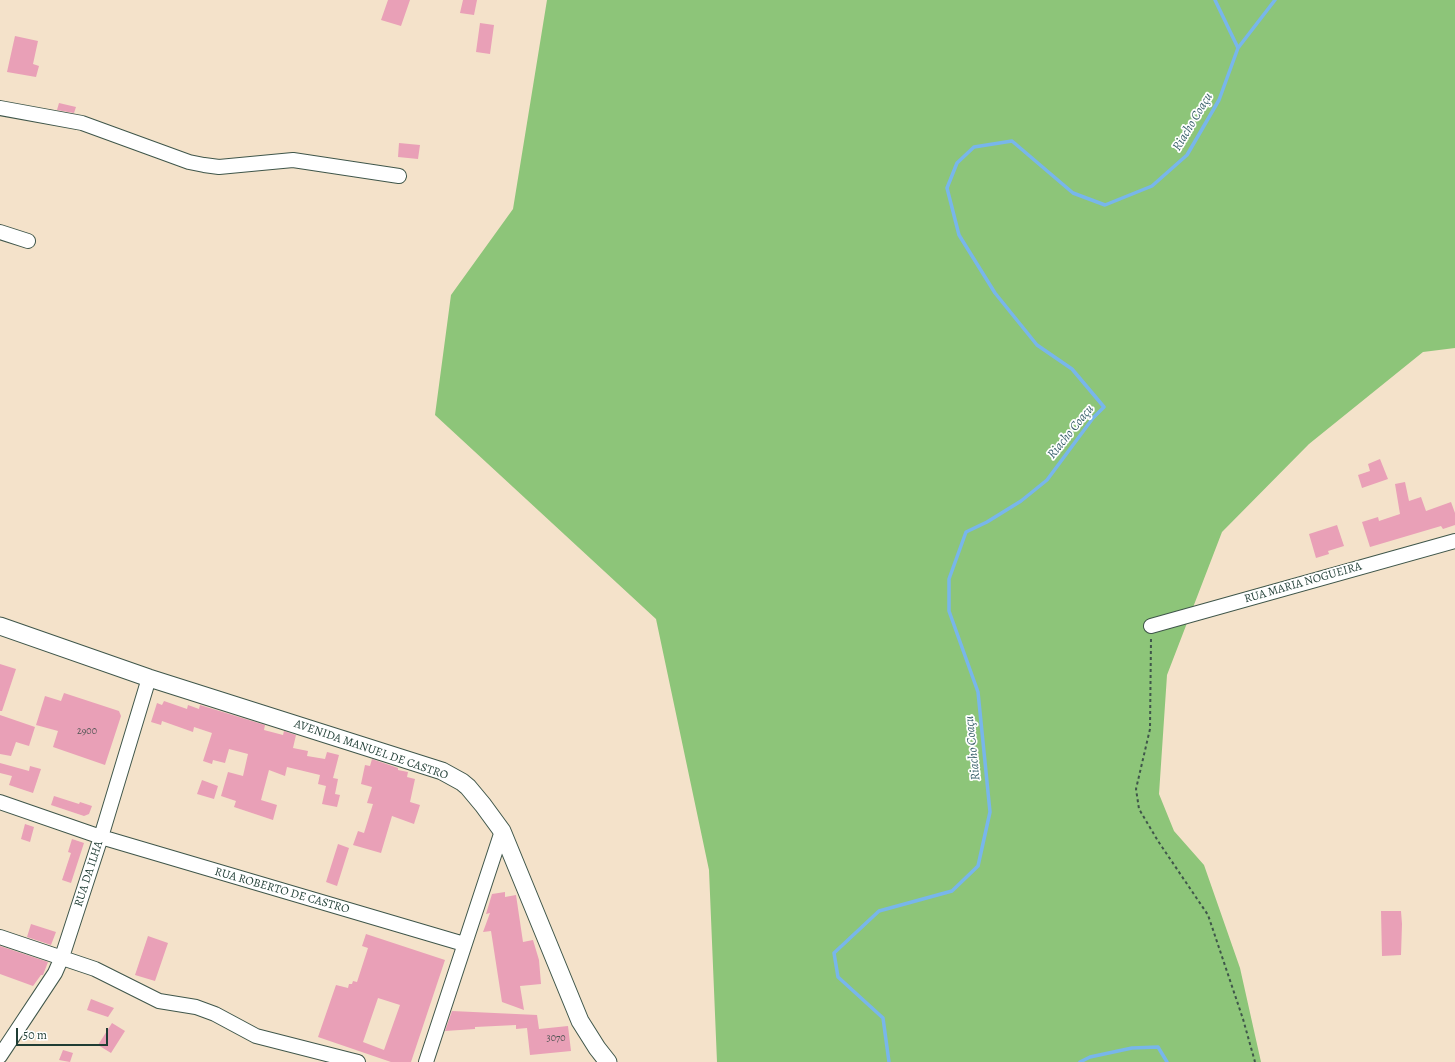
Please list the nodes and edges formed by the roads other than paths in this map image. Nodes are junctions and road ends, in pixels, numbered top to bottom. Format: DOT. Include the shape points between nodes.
graph roads {
  1 [pos="0,108"];
  2 [pos="399,176"];
  3 [pos="0,232"];
  4 [pos="28,241"];
  5 [pos="1455,541"];
  6 [pos="0,626"];
  7 [pos="1151,626"];
  8 [pos="149,678"];
  9 [pos="0,802"];
  10 [pos="502,831"];
  11 [pos="101,837"];
  12 [pos="0,937"];
  13 [pos="464,944"];
  14 [pos="62,957"];
  15 [pos="0,1056"];
  16 [pos="358,1062"];
  17 [pos="426,1062"];
  18 [pos="608,1062"];
  1 -- 2 [label="street" via="82,123 189,162 204,165 219,167 293,160"];
  3 -- 4 [label="street"];
  5 -- 7 [label="street, RUA MARIA NOGUEIRA"];
  6 -- 8 [label="street, AVENIDA MANUEL DE CASTRO"];
  8 -- 10 [label="street, AVENIDA MANUEL DE CASTRO" via="442,771 468,787"];
  8 -- 11 [label="street, RUA DA ILHA"];
  9 -- 11 [label="street, RUA ROBERTO DE CASTRO"];
  10 -- 13 [label="street"];
  10 -- 18 [label="street, AVENIDA MANUEL DE CASTRO" via="580,1021"];
  11 -- 13 [label="street, RUA ROBERTO DE CASTRO"];
  11 -- 14 [label="street, RUA DA ILHA"];
  12 -- 14 [label="street"];
  13 -- 17 [label="street"];
  14 -- 15 [label="street, RUA DA ILHA" via="56,973"];
  14 -- 16 [label="street" via="95,969 159,1001 196,1007 215,1014 256,1036"];
}
